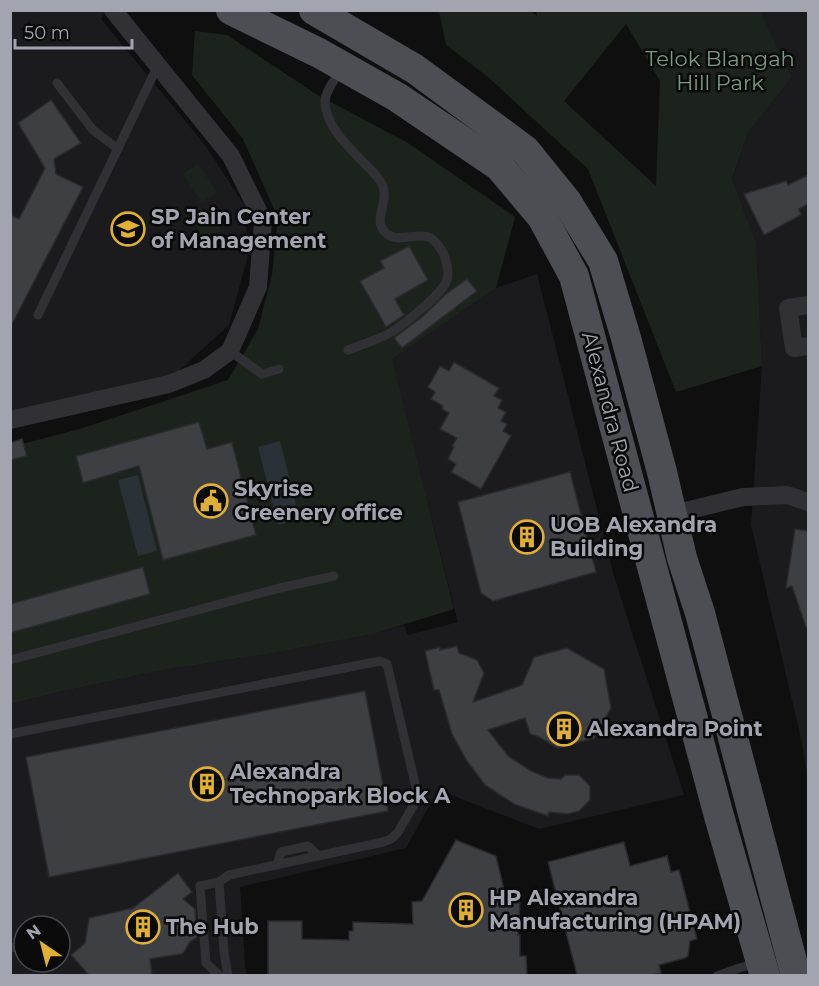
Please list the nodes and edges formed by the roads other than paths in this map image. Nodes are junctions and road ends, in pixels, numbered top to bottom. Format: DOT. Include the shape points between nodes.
graph roads {
  1 [pos="231,10"];
  2 [pos="314,10"];
  3 [pos="114,11"];
  4 [pos="158,65"];
  5 [pos="343,66"];
  6 [pos="57,82"];
  7 [pos="118,149"];
  8 [pos="808,305"];
  9 [pos="38,315"];
  10 [pos="808,346"];
  11 [pos="348,350"];
  12 [pos="230,351"];
  13 [pos="279,369"];
  14 [pos="10,420"];
  15 [pos="808,502"];
  16 [pos="673,514"];
  17 [pos="682,558"];
  18 [pos="334,576"];
  19 [pos="663,608"];
  20 [pos="10,660"];
  21 [pos="10,734"];
  22 [pos="219,882"];
  23 [pos="763,969"];
  24 [pos="220,975"];
  25 [pos="228,975"];
  26 [pos="717,975"];
  27 [pos="796,975"];
  1 -- 5 [label="main road, Alexandra Road"];
  2 -- 16 [label="main road, Alexandra Road" via="415,69 525,150 567,202 603,261"];
  3 -- 4 [label="street"];
  4 -- 7 [label="lane"];
  4 -- 12 [label="street" via="231,156 262,221 258,287"];
  5 -- 11 [label="lane" via="325,102 338,134 381,181 386,193 379,220 382,229 399,238 428,237 444,255 449,270 445,284 424,307 388,334"];
  5 -- 19 [label="main road, Alexandra Road" via="397,97 499,166 542,218 574,276"];
  6 -- 7 [label="lane" via="93,130"];
  7 -- 9 [label="lane"];
  8 -- 10 [label="street" via="788,308 794,348"];
  12 -- 13 [label="lane" via="262,374"];
  12 -- 14 [label="street" via="204,370 169,384"];
  15 -- 16 [label="street" via="787,495 742,496"];
  16 -- 17 [label="main road, Alexandra Road"];
  17 -- 19 [label="main road" via="678,596"];
  17 -- 27 [label="main road, Alexandra Road"];
  18 -- 20 [label="lane"];
  19 -- 23 [label="main road, Alexandra Road"];
  21 -- 22 [label="lane" via="356,666 387,664 417,792 398,832 383,843 229,875"];
  22 -- 24 [label="lane" via="200,886 206,963"];
  22 -- 25 [label="lane"];
  23 -- 26 [label="lane" via="739,968"];
}
